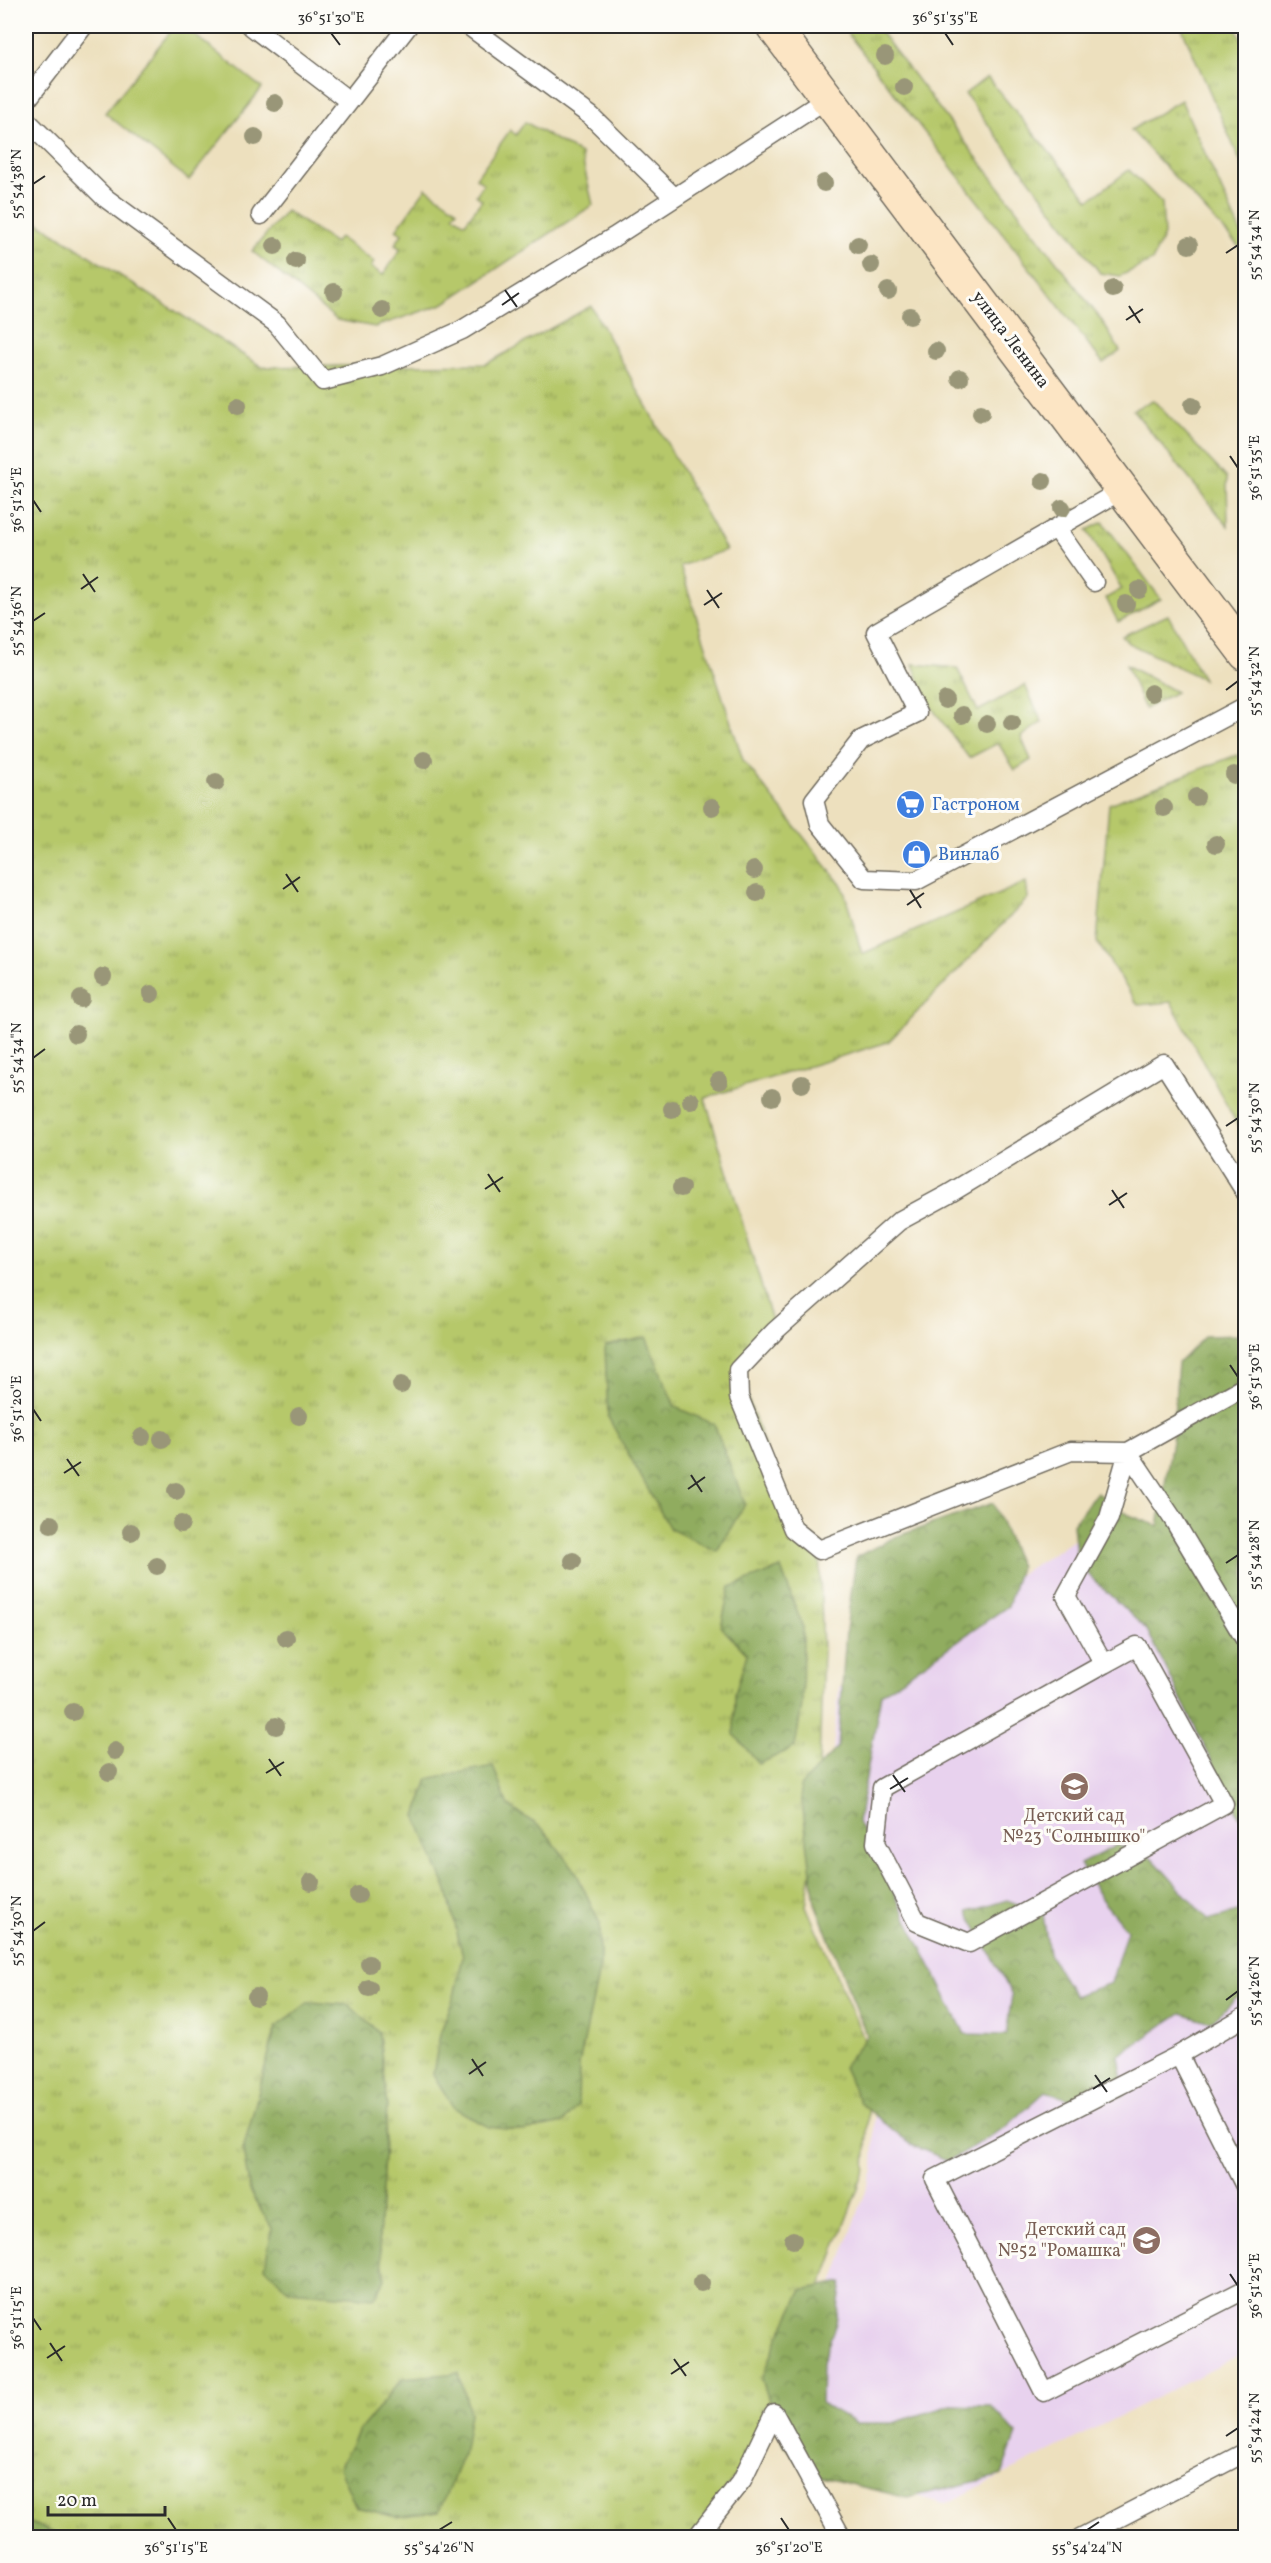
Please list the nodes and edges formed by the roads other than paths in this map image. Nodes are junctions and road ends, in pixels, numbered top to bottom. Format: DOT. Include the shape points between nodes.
graph roads {
  1 [pos="250,26"];
  2 [pos="408,26"];
  3 [pos="469,26"];
  4 [pos="773,26"];
  5 [pos="82,28"];
  6 [pos="828,98"];
  7 [pos="26,101"];
  8 [pos="349,101"];
  9 [pos="26,120"];
  10 [pos="674,196"];
  11 [pos="261,215"];
  12 [pos="1122,490"];
  13 [pos="1056,528"];
  14 [pos="1094,582"];
  15 [pos="1245,654"];
  16 [pos="1245,706"];
  17 [pos="1245,1193"];
  18 [pos="1245,1386"];
  19 [pos="1128,1452"];
  20 [pos="1245,1641"];
  21 [pos="1104,1664"];
  22 [pos="1245,2016"];
  23 [pos="1179,2055"];
  24 [pos="1245,2188"];
  25 [pos="1245,2289"];
  26 [pos="1245,2452"];
  27 [pos="696,2538"];
  28 [pos="842,2538"];
  29 [pos="1080,2538"];
  1 -- 8 [label="lane"];
  2 -- 8 [label="lane"];
  3 -- 10 [label="lane" via="591,116"];
  4 -- 6 [label="main road, улица Ленина"];
  5 -- 7 [label="lane"];
  6 -- 10 [label="lane"];
  6 -- 12 [label="main road, улица Ленина"];
  8 -- 11 [label="lane"];
  9 -- 10 [label="lane" via="104,197 277,324 323,381 382,366 462,330"];
  12 -- 13 [label="lane"];
  12 -- 15 [label="main road, улица Ленина"];
  13 -- 14 [label="lane"];
  13 -- 16 [label="lane" via="876,632 916,713 861,740 814,800 820,824 864,879 916,881"];
  17 -- 19 [label="lane" via="1164,1064 899,1221 775,1331 738,1370 739,1398 793,1529 819,1550 1071,1451"];
  18 -- 19 [label="lane"];
  19 -- 20 [label="lane"];
  19 -- 21 [label="lane" via="1109,1518 1066,1596"];
  21 -- 21 [label="lane" via="882,1788 876,1843 917,1922 969,1943 1224,1804 1137,1646"];
  22 -- 23 [label="lane"];
  23 -- 24 [label="lane"];
  23 -- 25 [label="lane" via="935,2179 1044,2392"];
  26 -- 29 [label="lane"];
  27 -- 28 [label="lane" via="742,2480 774,2413"];
}
